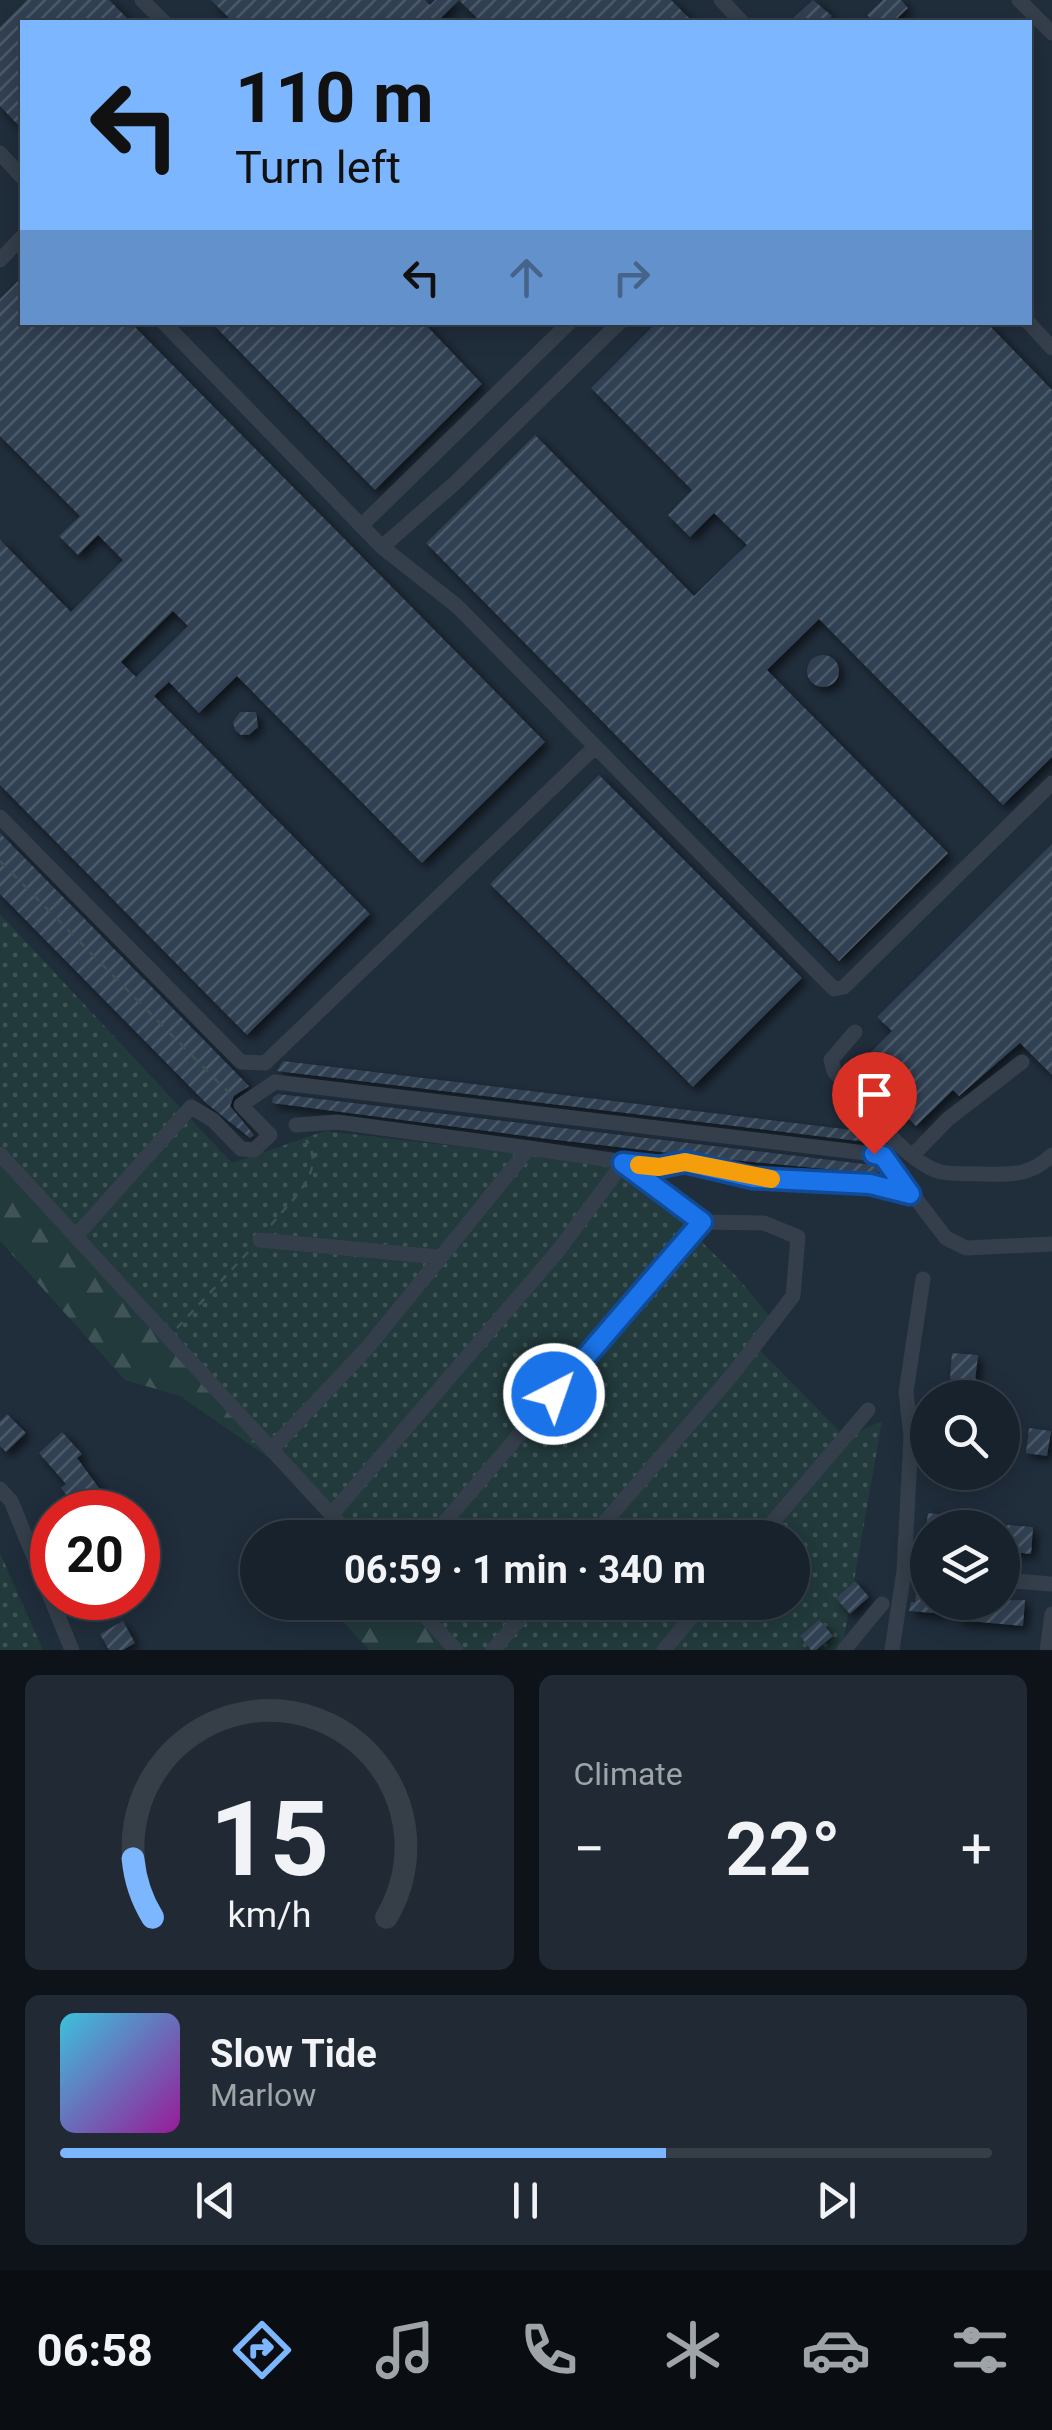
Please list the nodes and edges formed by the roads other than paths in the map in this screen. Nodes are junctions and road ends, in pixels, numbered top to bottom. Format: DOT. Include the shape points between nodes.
graph roads {
  1 [pos="142,0"];
  2 [pos="721,0"];
  3 [pos="1019,0"];
  4 [pos="162,20"];
  5 [pos="740,20"];
  6 [pos="1052,33"];
  7 [pos="0,153"];
  8 [pos="20,175"];
  9 [pos="20,239"];
  10 [pos="0,260"];
  11 [pos="166,325"];
  12 [pos="567,325"];
  13 [pos="617,325"];
  14 [pos="1031,325"];
  15 [pos="1052,348"];
  16 [pos="361,526"];
  17 [pos="382,547"];
  18 [pos="595,747"];
  19 [pos="1052,784"];
  20 [pos="0,816"];
  21 [pos="855,1032"];
  22 [pos="1022,1062"];
  23 [pos="474,1106"];
  24 [pos="296,1125"];
  25 [pos="470,1140"];
  26 [pos="529,1148"];
  27 [pos="0,1154"];
  28 [pos="1052,1154"];
  29 [pos="912,1156"];
  30 [pos="623,1163"];
  31 [pos="910,1194"];
  32 [pos="702,1222"];
  33 [pos="76,1236"];
  34 [pos="260,1240"];
  35 [pos="1052,1244"];
  36 [pos="439,1257"];
  37 [pos="923,1279"];
  38 [pos="868,1410"];
  39 [pos="273,1448"];
  40 [pos="0,1489"];
  41 [pos="332,1514"];
  42 [pos="337,1520"];
  43 [pos="446,1520"];
  44 [pos="607,1520"];
  45 [pos="774,1520"];
  46 [pos="904,1571"];
  47 [pos="910,1572"];
  48 [pos="1020,1581"];
  49 [pos="1052,1584"];
  50 [pos="882,1604"];
  51 [pos="1052,1614"];
  52 [pos="428,1620"];
  53 [pos="519,1620"];
  54 [pos="689,1620"];
  55 [pos="72,1650"];
  56 [pos="456,1650"];
  57 [pos="493,1650"];
  58 [pos="664,1650"];
  59 [pos="844,1650"];
  60 [pos="892,1650"];
  61 [pos="1047,1650"];
  1 -- 4 [label="street"];
  2 -- 5 [label="street"];
  3 -- 6 [label="street"];
  7 -- 8 [label="street"];
  9 -- 10 [label="street"];
  11 -- 16 [label="street"];
  12 -- 16 [label="street"];
  13 -- 17 [label="street"];
  14 -- 15 [label="street"];
  16 -- 17 [label="street"];
  17 -- 18 [label="street" via="456,606"];
  18 -- 19 [label="street" via="834,989 844,987"];
  18 -- 20 [label="street" via="265,1063 241,1062"];
  21 -- 29 [label="street" via="831,1060 834,1071"];
  22 -- 29 [label="street"];
  23 -- 25 [label="street"];
  23 -- 31 [label="street" via="874,1154 883,1156"];
  23 -- 33 [label="street" via="274,1082 240,1105 270,1135 254,1150 241,1148 192,1107"];
  24 -- 25 [label="street" via="337,1122"];
  25 -- 26 [label="street"];
  26 -- 30 [label="street"];
  26 -- 36 [label="street"];
  27 -- 33 [label="street"];
  28 -- 29 [label="street" via="1022,1175 944,1173"];
  30 -- 31 [label="street" via="685,1162 753,1178 870,1184"];
  30 -- 32 [label="street"];
  30 -- 41 [label="street" via="558,1250"];
  31 -- 35 [label="street" via="946,1238 966,1248"];
  32 -- 43 [label="street"];
  32 -- 44 [label="street" via="764,1223 798,1236 793,1296"];
  33 -- 39 [label="street"];
  34 -- 36 [label="street"];
  36 -- 39 [label="street" via="369,1346"];
  37 -- 46 [label="street" via="906,1392 911,1436"];
  38 -- 45 [label="street"];
  39 -- 41 [label="street"];
  40 -- 55 [label="street"];
  41 -- 42 [label="street"];
  46 -- 47 [label="street"];
  46 -- 60 [label="street"];
  48 -- 49 [label="street"];
  50 -- 59 [label="street"];
  51 -- 61 [label="street"];
  52 -- 56 [label="street"];
  53 -- 57 [label="street"];
  54 -- 58 [label="street"];
}
